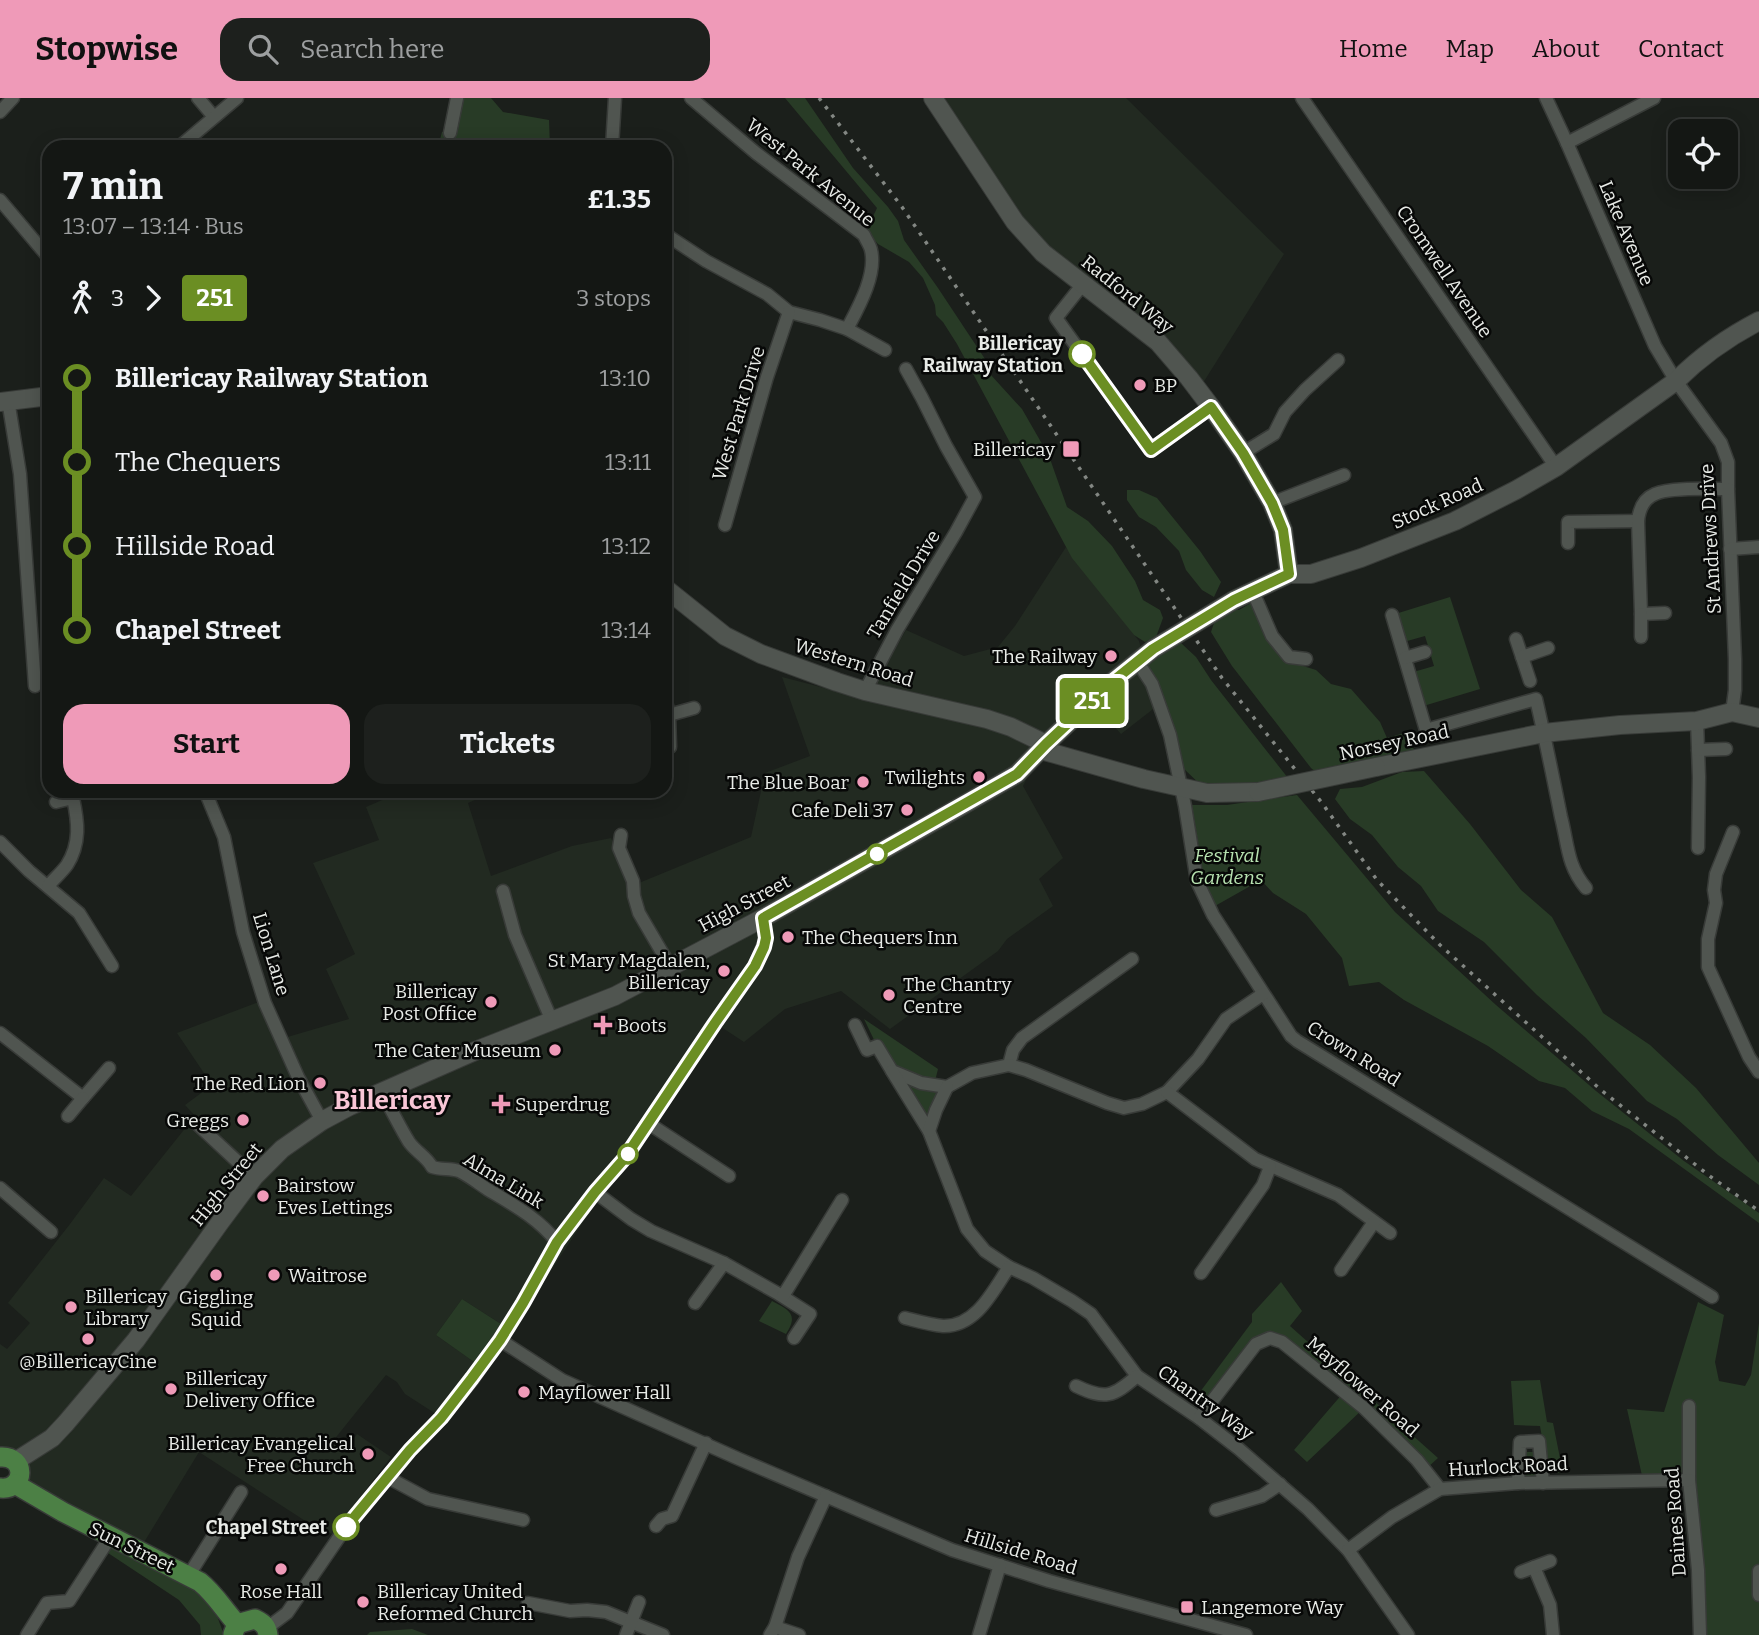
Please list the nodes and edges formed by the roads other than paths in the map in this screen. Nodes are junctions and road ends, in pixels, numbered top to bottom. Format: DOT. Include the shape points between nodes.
graph roads {
  1 [pos="13,98"];
  2 [pos="198,98"];
  3 [pos="237,98"];
  4 [pos="457,98"];
  5 [pos="615,98"];
  6 [pos="691,98"];
  7 [pos="933,98"];
  8 [pos="1302,98"];
  9 [pos="1546,98"];
  10 [pos="1654,98"];
  11 [pos="0,112"];
  12 [pos="214,117"];
  13 [pos="450,133"];
  14 [pos="187,140"];
  15 [pos="612,140"];
  16 [pos="1567,143"];
  17 [pos="0,200"];
  18 [pos="672,239"];
  19 [pos="42,250"];
  20 [pos="1083,284"];
  21 [pos="789,312"];
  22 [pos="1759,321"];
  23 [pos="847,329"];
  24 [pos="885,350"];
  25 [pos="1338,360"];
  26 [pos="906,369"];
  27 [pos="1676,381"];
  28 [pos="42,397"];
  29 [pos="4,401"];
  30 [pos="1211,407"];
  31 [pos="1243,453"];
  32 [pos="1556,467"];
  33 [pos="1344,475"];
  34 [pos="1728,489"];
  35 [pos="1272,503"];
  36 [pos="1637,521"];
  37 [pos="725,525"];
  38 [pos="1567,544"];
  39 [pos="1759,547"];
  40 [pos="1730,548"];
  41 [pos="1289,574"];
  42 [pos="1253,592"];
  43 [pos="672,594"];
  44 [pos="1665,613"];
  45 [pos="1641,614"];
  46 [pos="1392,615"];
  47 [pos="1641,637"];
  48 [pos="1516,639"];
  49 [pos="1548,648"];
  50 [pos="1425,652"];
  51 [pos="1522,657"];
  52 [pos="1405,658"];
  53 [pos="1306,659"];
  54 [pos="1137,661"];
  55 [pos="1112,682"];
  56 [pos="35,686"];
  57 [pos="1533,690"];
  58 [pos="865,691"];
  59 [pos="694,708"];
  60 [pos="1732,712"];
  61 [pos="672,714"];
  62 [pos="1759,718"];
  63 [pos="1696,721"];
  64 [pos="1544,733"];
  65 [pos="1043,747"];
  66 [pos="1727,749"];
  67 [pos="1698,750"];
  68 [pos="1181,787"];
  69 [pos="65,798"];
  70 [pos="73,798"];
  71 [pos="208,798"];
  72 [pos="56,802"];
  73 [pos="1733,832"];
  74 [pos="621,835"];
  75 [pos="0,842"];
  76 [pos="1698,848"];
  77 [pos="48,886"];
  78 [pos="1586,888"];
  79 [pos="503,891"];
  80 [pos="763,918"];
  81 [pos="1132,959"];
  82 [pos="112,966"];
  83 [pos="670,966"];
  84 [pos="1263,994"];
  85 [pos="552,1021"];
  86 [pos="855,1025"];
  87 [pos="0,1033"];
  88 [pos="1009,1065"];
  89 [pos="109,1068"];
  90 [pos="892,1071"];
  91 [pos="1759,1072"];
  92 [pos="947,1087"];
  93 [pos="382,1092"];
  94 [pos="1167,1092"];
  95 [pos="83,1098"];
  96 [pos="68,1116"];
  97 [pos="322,1121"];
  98 [pos="196,1123"];
  99 [pos="648,1123"];
  100 [pos="929,1131"];
  101 [pos="1270,1167"];
  102 [pos="254,1177"];
  103 [pos="729,1177"];
  104 [pos="0,1188"];
  105 [pos="595,1192"];
  106 [pos="842,1200"];
  107 [pos="1374,1222"];
  108 [pos="51,1232"];
  109 [pos="1390,1233"];
  110 [pos="557,1242"];
  111 [pos="724,1263"];
  112 [pos="1009,1267"];
  113 [pos="1341,1270"];
  114 [pos="1201,1273"];
  115 [pos="783,1296"];
  116 [pos="1712,1297"];
  117 [pos="695,1303"];
  118 [pos="905,1318"];
  119 [pos="794,1338"];
  120 [pos="500,1340"];
  121 [pos="1137,1376"];
  122 [pos="1076,1387"];
  123 [pos="1689,1406"];
  124 [pos="1199,1418"];
  125 [pos="706,1443"];
  126 [pos="8,1459"];
  127 [pos="387,1477"];
  128 [pos="1689,1480"];
  129 [pos="1518,1483"];
  130 [pos="1544,1483"];
  131 [pos="1280,1484"];
  132 [pos="8,1486"];
  133 [pos="1440,1489"];
  134 [pos="240,1492"];
  135 [pos="826,1496"];
  136 [pos="1216,1510"];
  137 [pos="523,1520"];
  138 [pos="656,1526"];
  139 [pos="111,1535"];
  140 [pos="1348,1550"];
  141 [pos="1550,1560"];
  142 [pos="1000,1565"];
  143 [pos="1534,1567"];
  144 [pos="1759,1571"];
  145 [pos="1521,1572"];
  146 [pos="189,1575"];
  147 [pos="1759,1595"];
  148 [pos="528,1602"];
  149 [pos="639,1602"];
  150 [pos="632,1622"];
  151 [pos="235,1629"];
  152 [pos="1202,1630"];
  153 [pos="773,1631"];
  154 [pos="268,1632"];
  155 [pos="1241,1633"];
  156 [pos="27,1635"];
  157 [pos="626,1635"];
  158 [pos="663,1635"];
  159 [pos="799,1635"];
  160 [pos="979,1635"];
  161 [pos="1408,1635"];
  162 [pos="1553,1635"];
  163 [pos="1700,1635"];
  1 -- 11 [label="street"];
  2 -- 12 [label="street"];
  3 -- 12 [label="street"];
  4 -- 13 [label="street"];
  5 -- 15 [label="street"];
  6 -- 23 [label="street, West Park Avenue" via="864,235 872,249 870,272 866,292"];
  7 -- 20 [label="main road, Radford Way" via="1015,222 1042,253"];
  8 -- 32 [label="street, Cromwell Avenue"];
  9 -- 16 [label="street, Lake Avenue"];
  10 -- 16 [label="street"];
  12 -- 14 [label="street"];
  16 -- 27 [label="street, Lake Avenue" via="1655,346"];
  17 -- 19 [label="street"];
  18 -- 21 [label="street" via="767,294"];
  20 -- 30 [label="main road, Radford Way" via="1158,342"];
  20 -- 30 [label="street" via="1056,318 1151,450"];
  21 -- 23 [label="street"];
  21 -- 37 [label="street, West Park Drive"];
  22 -- 27 [label="main road, Stock Road" via="1718,344"];
  23 -- 24 [label="street"];
  25 -- 31 [label="street" via="1285,412 1275,434"];
  26 -- 58 [label="street, Tanfield Drive" via="975,497"];
  27 -- 32 [label="main road, Stock Road"];
  27 -- 34 [label="street, St Andrews Drive" via="1721,443 1728,462"];
  28 -- 29 [label="main road"];
  29 -- 56 [label="street" via="20,474"];
  30 -- 31 [label="main road, Radford Way"];
  31 -- 35 [label="main road, Radford Way"];
  32 -- 41 [label="main road, Stock Road" via="1455,522 1324,570"];
  33 -- 35 [label="street"];
  34 -- 36 [label="street" via="1654,494 1644,502"];
  34 -- 40 [label="street, St Andrews Drive"];
  35 -- 41 [label="main road, Radford Way" via="1283,530"];
  36 -- 38 [label="street" via="1568,522"];
  36 -- 45 [label="street"];
  39 -- 40 [label="street"];
  40 -- 60 [label="street, St Andrews Drive" via="1735,659"];
  41 -- 42 [label="main road, Stock Road"];
  42 -- 53 [label="street" via="1272,636 1289,657"];
  42 -- 54 [label="main road, Stock Road, bridge"];
  43 -- 58 [label="main road, Western Road" via="725,636 761,654"];
  44 -- 45 [label="street"];
  45 -- 47 [label="street"];
  46 -- 52 [label="street"];
  48 -- 51 [label="street"];
  49 -- 51 [label="street"];
  50 -- 52 [label="street"];
  51 -- 57 [label="street"];
  52 -- 57 [label="street" via="1426,730"];
  54 -- 55 [label="main road, Stock Road"];
  54 -- 68 [label="street, Crown Road" via="1152,684 1170,735"];
  55 -- 65 [label="main road, High Street"];
  57 -- 64 [label="street"];
  58 -- 65 [label="main road, Western Road" via="987,719 1011,727"];
  59 -- 61 [label="street"];
  60 -- 62 [label="main road, Norsey Road"];
  60 -- 63 [label="main road, Norsey Road"];
  63 -- 64 [label="main road, Norsey Road"];
  63 -- 67 [label="street"];
  64 -- 68 [label="main road, Norsey Road, bridge" via="1258,792 1207,793"];
  64 -- 78 [label="street" via="1570,862"];
  65 -- 68 [label="main road, Norsey Road"];
  65 -- 80 [label="main road, High Street" via="1017,774"];
  66 -- 67 [label="street"];
  67 -- 76 [label="street"];
  68 -- 84 [label="street, Crown Road" via="1197,881"];
  69 -- 72 [label="street"];
  70 -- 77 [label="street" via="79,822 76,844 68,864"];
  71 -- 97 [label="street, Lion Lane" via="224,836 243,932 264,999"];
  73 -- 91 [label="street" via="1716,874 1708,967"];
  74 -- 83 [label="street" via="619,848 633,881 639,913"];
  75 -- 77 [label="street"];
  77 -- 82 [label="street" via="79,913"];
  79 -- 85 [label="street" via="515,935"];
  80 -- 83 [label="main road, High Street"];
  80 -- 99 [label="street" via="766,938 755,966"];
  81 -- 88 [label="street" via="1022,1038"];
  83 -- 85 [label="main road, High Street" via="615,996"];
  84 -- 94 [label="street" via="1226,1019"];
  84 -- 116 [label="street, Crown Road" via="1297,1041"];
  85 -- 93 [label="main road, High Street"];
  86 -- 90 [label="street, Chantry Way" via="867,1050 877,1046"];
  87 -- 95 [label="street"];
  88 -- 92 [label="street" via="972,1073"];
  88 -- 94 [label="street" via="1124,1108"];
  89 -- 95 [label="street"];
  90 -- 92 [label="street" via="920,1083"];
  90 -- 100 [label="street, Chantry Way"];
  92 -- 100 [label="street"];
  93 -- 97 [label="main road, High Street"];
  93 -- 110 [label="street, Alma Link" via="410,1143 432,1167 465,1174 530,1216"];
  94 -- 101 [label="street"];
  95 -- 96 [label="street"];
  97 -- 102 [label="main road, High Street" via="282,1149"];
  98 -- 102 [label="street"];
  99 -- 103 [label="street"];
  99 -- 105 [label="street"];
  100 -- 112 [label="street, Chantry Way" via="967,1229 985,1251"];
  101 -- 107 [label="street" via="1338,1195"];
  101 -- 114 [label="street" via="1263,1185"];
  102 -- 126 [label="main road, High Street" via="124,1355 66,1423 52,1438"];
  104 -- 108 [label="street"];
  105 -- 110 [label="street"];
  105 -- 111 [label="street" via="631,1220"];
  106 -- 115 [label="street"];
  107 -- 109 [label="street"];
  107 -- 113 [label="street"];
  110 -- 120 [label="street"];
  111 -- 115 [label="street"];
  111 -- 117 [label="street"];
  112 -- 118 [label="street" via="987,1301 961,1323 945,1326"];
  112 -- 121 [label="street, Chantry Way" via="1091,1314"];
  115 -- 119 [label="street" via="810,1314"];
  120 -- 125 [label="street, Hillside Road" via="562,1380"];
  120 -- 127 [label="street" via="441,1418"];
  121 -- 122 [label="street" via="1106,1395"];
  121 -- 124 [label="street, Chantry Way"];
  123 -- 128 [label="street, Daines Road"];
  124 -- 131 [label="street, Chantry Way"];
  124 -- 133 [label="street, Mayflower Road" via="1256,1344 1270,1338 1282,1342 1364,1408"];
  125 -- 135 [label="street, Hillside Road"];
  125 -- 138 [label="street" via="672,1516"];
  126 -- 132 [label="main road" via="20,1471 20,1478"];
  127 -- 137 [label="street" via="428,1499"];
  127 -- 154 [label="street" via="287,1613"];
  128 -- 130 [label="street, Hurlock Road"];
  128 -- 163 [label="street, Daines Road"];
  129 -- 130 [label="street, Hurlock Road"];
  129 -- 130 [label="street" via="1520,1442 1532,1441 1539,1441"];
  129 -- 133 [label="street, Hurlock Road"];
  131 -- 136 [label="street" via="1262,1496"];
  131 -- 140 [label="street, Chantry Way"];
  132 -- 139 [label="main road, Sun Street"];
  133 -- 140 [label="street, Hurlock Road"];
  134 -- 146 [label="street"];
  135 -- 142 [label="street, Hillside Road" via="952,1550"];
  135 -- 153 [label="street" via="798,1557"];
  139 -- 146 [label="main road, Sun Street"];
  139 -- 156 [label="street" via="69,1601 47,1603"];
  140 -- 161 [label="street, Chantry Way"];
  141 -- 143 [label="street"];
  142 -- 152 [label="street, Hillside Road"];
  142 -- 160 [label="street"];
  143 -- 145 [label="street"];
  143 -- 162 [label="street" via="1550,1605"];
  144 -- 147 [label="street"];
  146 -- 151 [label="main road, Sun Street" via="213,1592"];
  148 -- 150 [label="street" via="562,1610 606,1612"];
  149 -- 150 [label="street"];
  150 -- 157 [label="street"];
  150 -- 158 [label="street"];
  151 -- 154 [label="main road" via="255,1619 263,1622"];
  152 -- 155 [label="street, Hillside Road"];
  153 -- 159 [label="street"];
}
